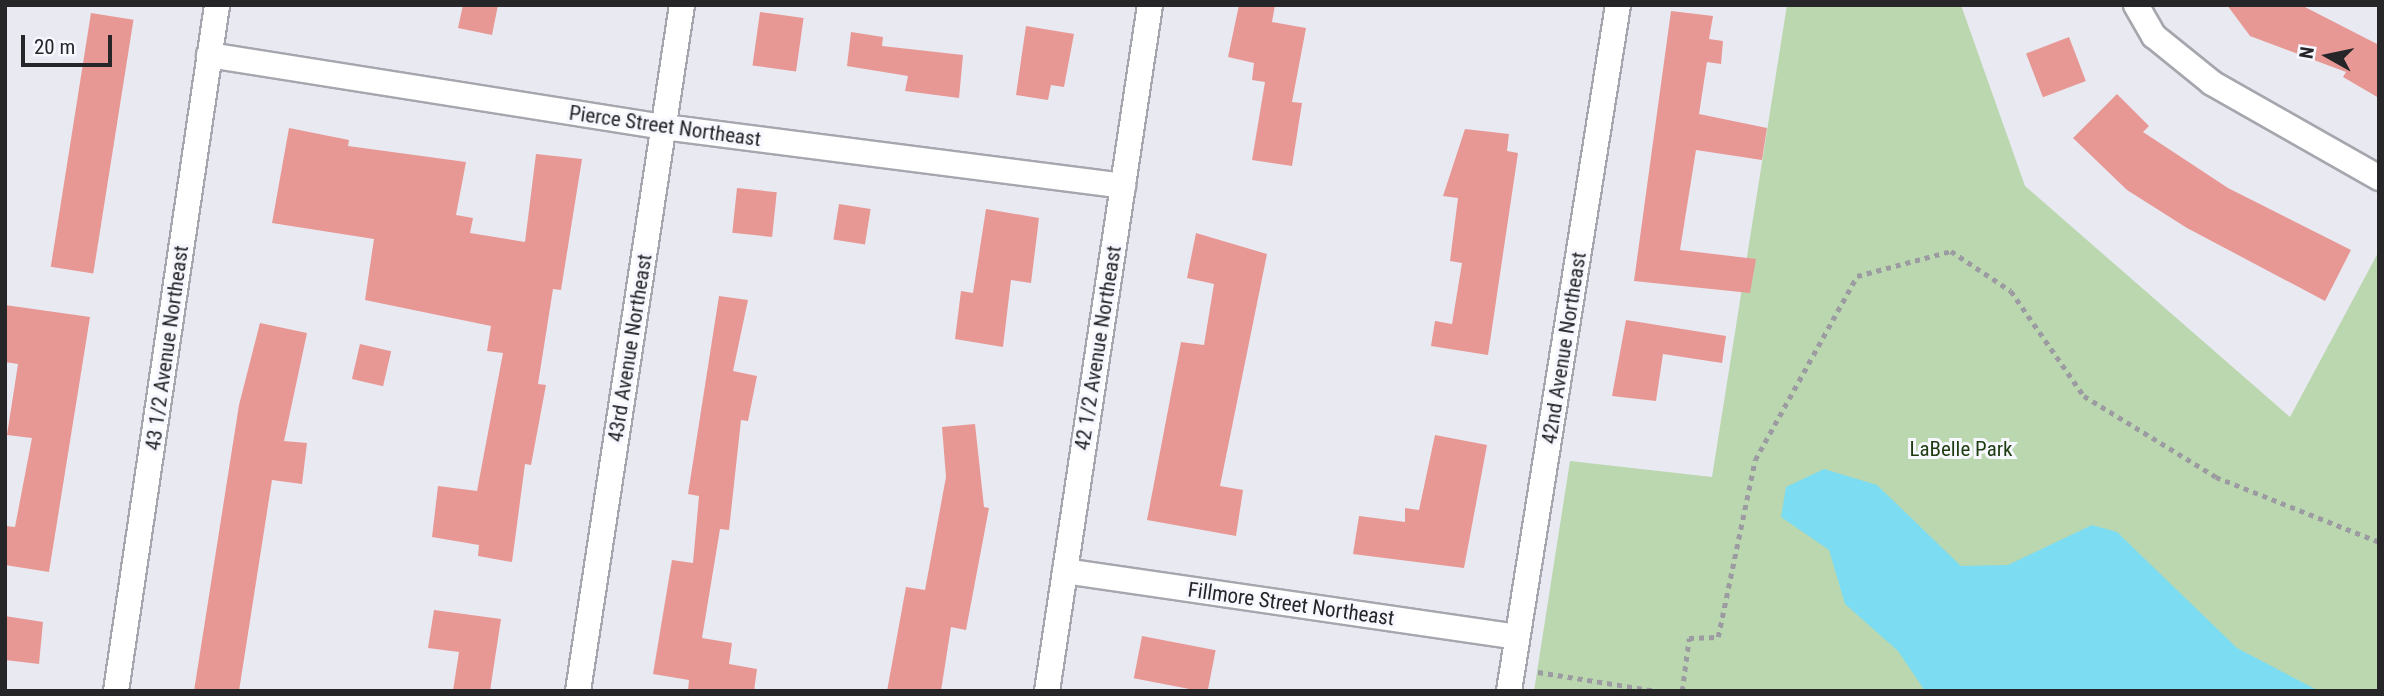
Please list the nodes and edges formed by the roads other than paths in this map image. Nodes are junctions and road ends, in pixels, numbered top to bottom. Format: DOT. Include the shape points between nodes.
graph roads {
  1 [pos="216,5"];
  2 [pos="682,5"];
  3 [pos="1150,5"];
  4 [pos="1618,5"];
  5 [pos="2136,5"];
  6 [pos="209,55"];
  7 [pos="664,127"];
  8 [pos="2379,178"];
  9 [pos="1123,186"];
  10 [pos="1065,571"];
  11 [pos="1517,636"];
  12 [pos="1511,679"];
  13 [pos="117,691"];
  14 [pos="578,691"];
  15 [pos="1047,691"];
  1 -- 6 [label="street, 43 1/2 Avenue Northeast"];
  2 -- 7 [label="street, 43rd Avenue Northeast"];
  3 -- 9 [label="street, 42 1/2 Avenue Northeast"];
  4 -- 11 [label="street, 42nd Avenue Northeast"];
  5 -- 8 [label="street" via="2154,36 2212,83"];
  6 -- 7 [label="street, Pierce Street Northeast"];
  6 -- 13 [label="street, 43 1/2 Avenue Northeast"];
  7 -- 9 [label="street, Pierce Street Northeast"];
  7 -- 14 [label="street, 43rd Avenue Northeast"];
  9 -- 10 [label="street, 42 1/2 Avenue Northeast"];
  10 -- 11 [label="street, Fillmore Street Northeast"];
  10 -- 15 [label="street, 42 1/2 Avenue Northeast"];
  11 -- 12 [label="street, 42nd Avenue Northeast"];
}
